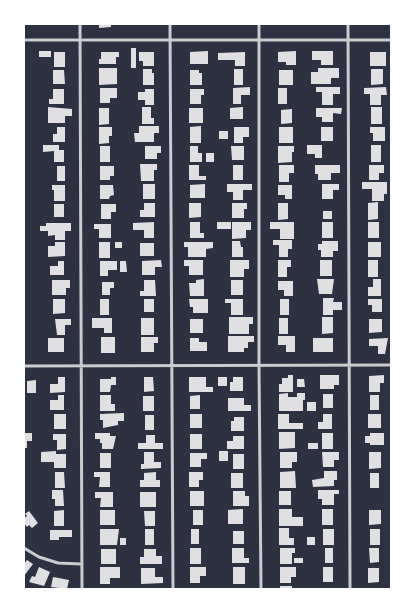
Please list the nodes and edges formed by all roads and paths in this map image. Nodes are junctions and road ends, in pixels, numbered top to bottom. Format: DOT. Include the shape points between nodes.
graph roads {
  1 [pos="80,24"];
  2 [pos="170,24"];
  3 [pos="259,24"];
  4 [pos="348,24"];
  5 [pos="24,40"];
  6 [pos="80,40"];
  7 [pos="170,40"];
  8 [pos="259,40"];
  9 [pos="391,40"];
  10 [pos="348,41"];
  11 [pos="171,364"];
  12 [pos="350,364"];
  13 [pos="259,365"];
  14 [pos="391,365"];
  15 [pos="24,366"];
  16 [pos="81,366"];
  17 [pos="24,548"];
  18 [pos="81,564"];
  19 [pos="82,589"];
  20 [pos="172,589"];
  21 [pos="261,589"];
  22 [pos="350,589"];
  1 -- 6 [label="street"];
  2 -- 7 [label="street"];
  3 -- 8 [label="street"];
  4 -- 10 [label="street"];
  5 -- 6 [label="street"];
  6 -- 7 [label="street"];
  6 -- 16 [label="street"];
  7 -- 8 [label="street"];
  7 -- 11 [label="street"];
  8 -- 10 [label="street"];
  8 -- 13 [label="street"];
  9 -- 10 [label="street"];
  10 -- 12 [label="street"];
  11 -- 13 [label="street"];
  11 -- 16 [label="street"];
  11 -- 20 [label="street"];
  12 -- 13 [label="street"];
  12 -- 14 [label="street"];
  12 -- 22 [label="street"];
  13 -- 21 [label="street"];
  15 -- 16 [label="street"];
  16 -- 18 [label="street"];
  17 -- 18 [label="street" via="39,557 58,563"];
  18 -- 19 [label="street"];
}
